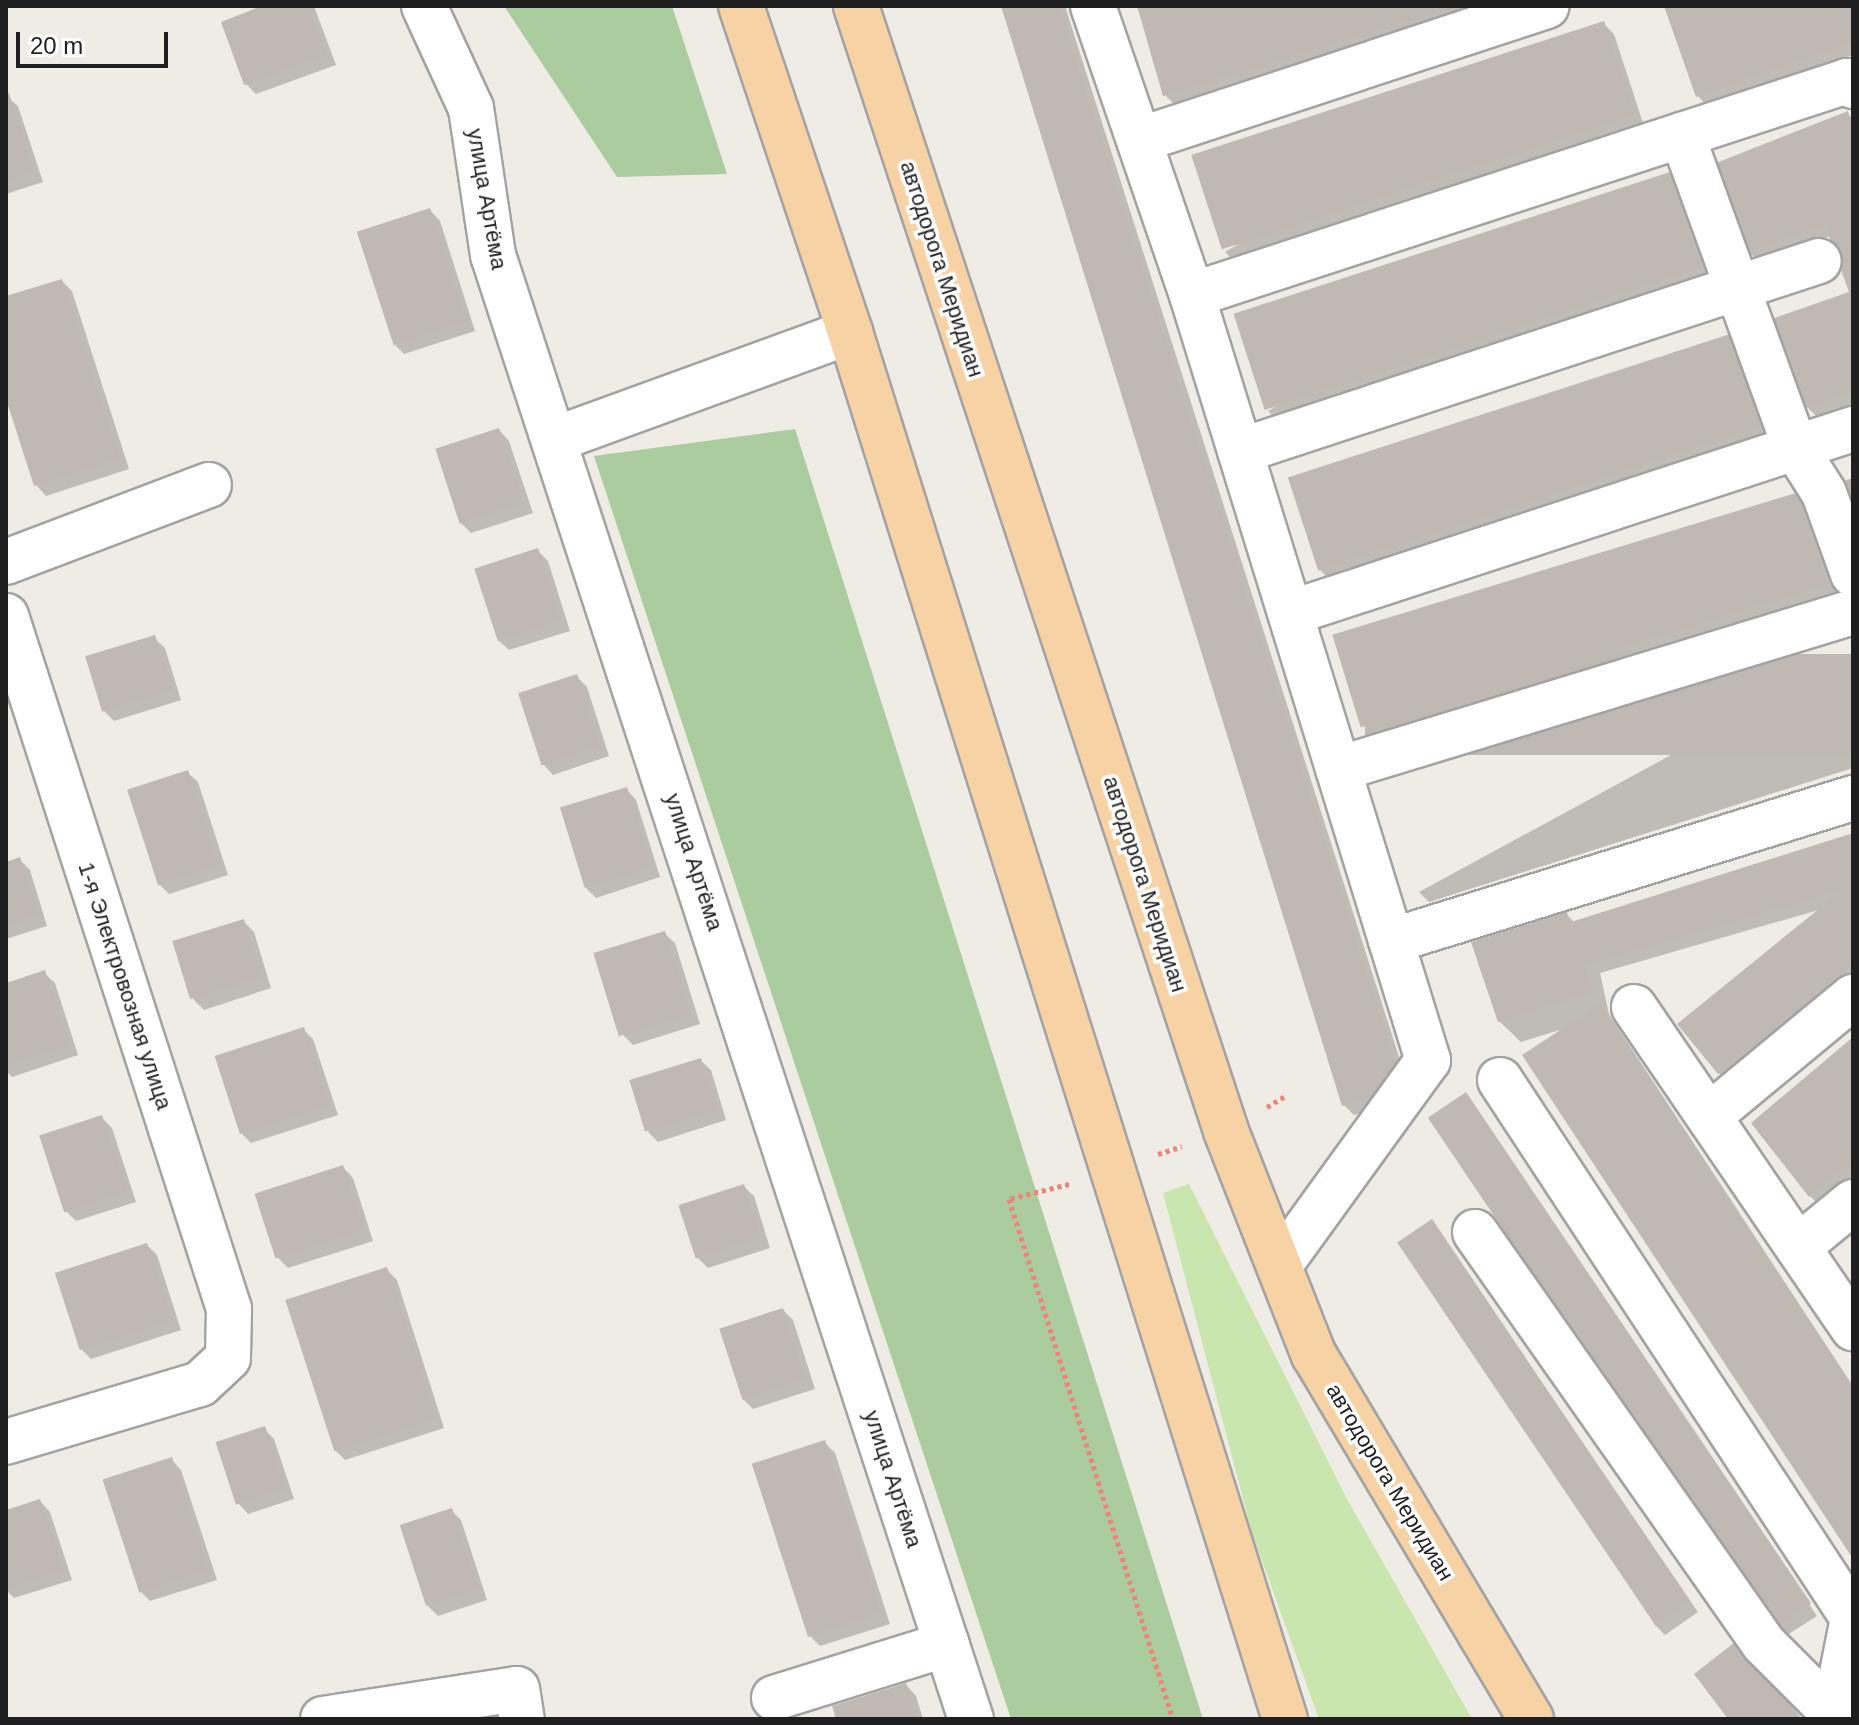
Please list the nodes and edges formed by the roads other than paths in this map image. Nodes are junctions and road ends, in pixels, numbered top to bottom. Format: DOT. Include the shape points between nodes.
graph roads {
  1 [pos="424,6"];
  2 [pos="741,6"];
  3 [pos="856,6"];
  4 [pos="1093,6"];
  5 [pos="1547,6"];
  6 [pos="1853,86"];
  7 [pos="1682,135"];
  8 [pos="1139,140"];
  9 [pos="1819,261"];
  10 [pos="1738,288"];
  11 [pos="1192,295"];
  12 [pos="850,332"];
  13 [pos="1853,429"];
  14 [pos="556,439"];
  15 [pos="1795,447"];
  16 [pos="1240,451"];
  17 [pos="209,485"];
  18 [pos="6,562"];
  19 [pos="1853,574"];
  20 [pos="1853,612"];
  21 [pos="1290,613"];
  22 [pos="6,616"];
  23 [pos="1338,769"];
  24 [pos="1853,798"];
  25 [pos="1391,941"];
  26 [pos="1853,997"];
  27 [pos="1634,1007"];
  28 [pos="1500,1080"];
  29 [pos="1709,1116"];
  30 [pos="1853,1202"];
  31 [pos="1475,1232"];
  32 [pos="1798,1247"];
  33 [pos="1279,1266"];
  34 [pos="1853,1328"];
  35 [pos="6,1442"];
  36 [pos="1853,1618"];
  37 [pos="947,1644"];
  38 [pos="774,1698"];
  39 [pos="1833,1716"];
  40 [pos="323,1719"];
  41 [pos="522,1719"];
  42 [pos="971,1719"];
  43 [pos="1285,1719"];
  44 [pos="1531,1719"];
  1 -- 14 [label="street, улица Артёма" via="471,108 493,255"];
  2 -- 12 [label="main road"];
  3 -- 33 [label="main road, автодорога Меридиан" via="1226,1131"];
  4 -- 8 [label="street"];
  5 -- 8 [label="street"];
  6 -- 7 [label="street" via="1847,81"];
  7 -- 10 [label="street"];
  7 -- 11 [label="street"];
  8 -- 11 [label="street"];
  9 -- 10 [label="street"];
  10 -- 15 [label="street"];
  10 -- 16 [label="street"];
  11 -- 16 [label="street"];
  12 -- 14 [label="street"];
  12 -- 43 [label="main road"];
  13 -- 15 [label="street"];
  14 -- 37 [label="street, улица Артёма"];
  15 -- 19 [label="street" via="1824,493"];
  15 -- 21 [label="street"];
  16 -- 21 [label="street"];
  17 -- 18 [label="street"];
  20 -- 23 [label="street"];
  21 -- 23 [label="street"];
  22 -- 35 [label="street, 1-я Электровозная улица" via="229,1309 228,1358 200,1384"];
  23 -- 25 [label="street"];
  24 -- 25 [label="street"];
  25 -- 33 [label="street" via="1428,1060"];
  26 -- 29 [label="street"];
  27 -- 29 [label="street"];
  28 -- 36 [label="street"];
  29 -- 32 [label="street"];
  30 -- 32 [label="street"];
  31 -- 39 [label="street" via="1764,1644"];
  32 -- 34 [label="street"];
  33 -- 44 [label="main road, автодорога Меридиан" via="1314,1355"];
  36 -- 39 [label="street"];
  37 -- 38 [label="street"];
  37 -- 42 [label="street, улица Артёма"];
  40 -- 41 [label="street" via="517,1689"];
}
